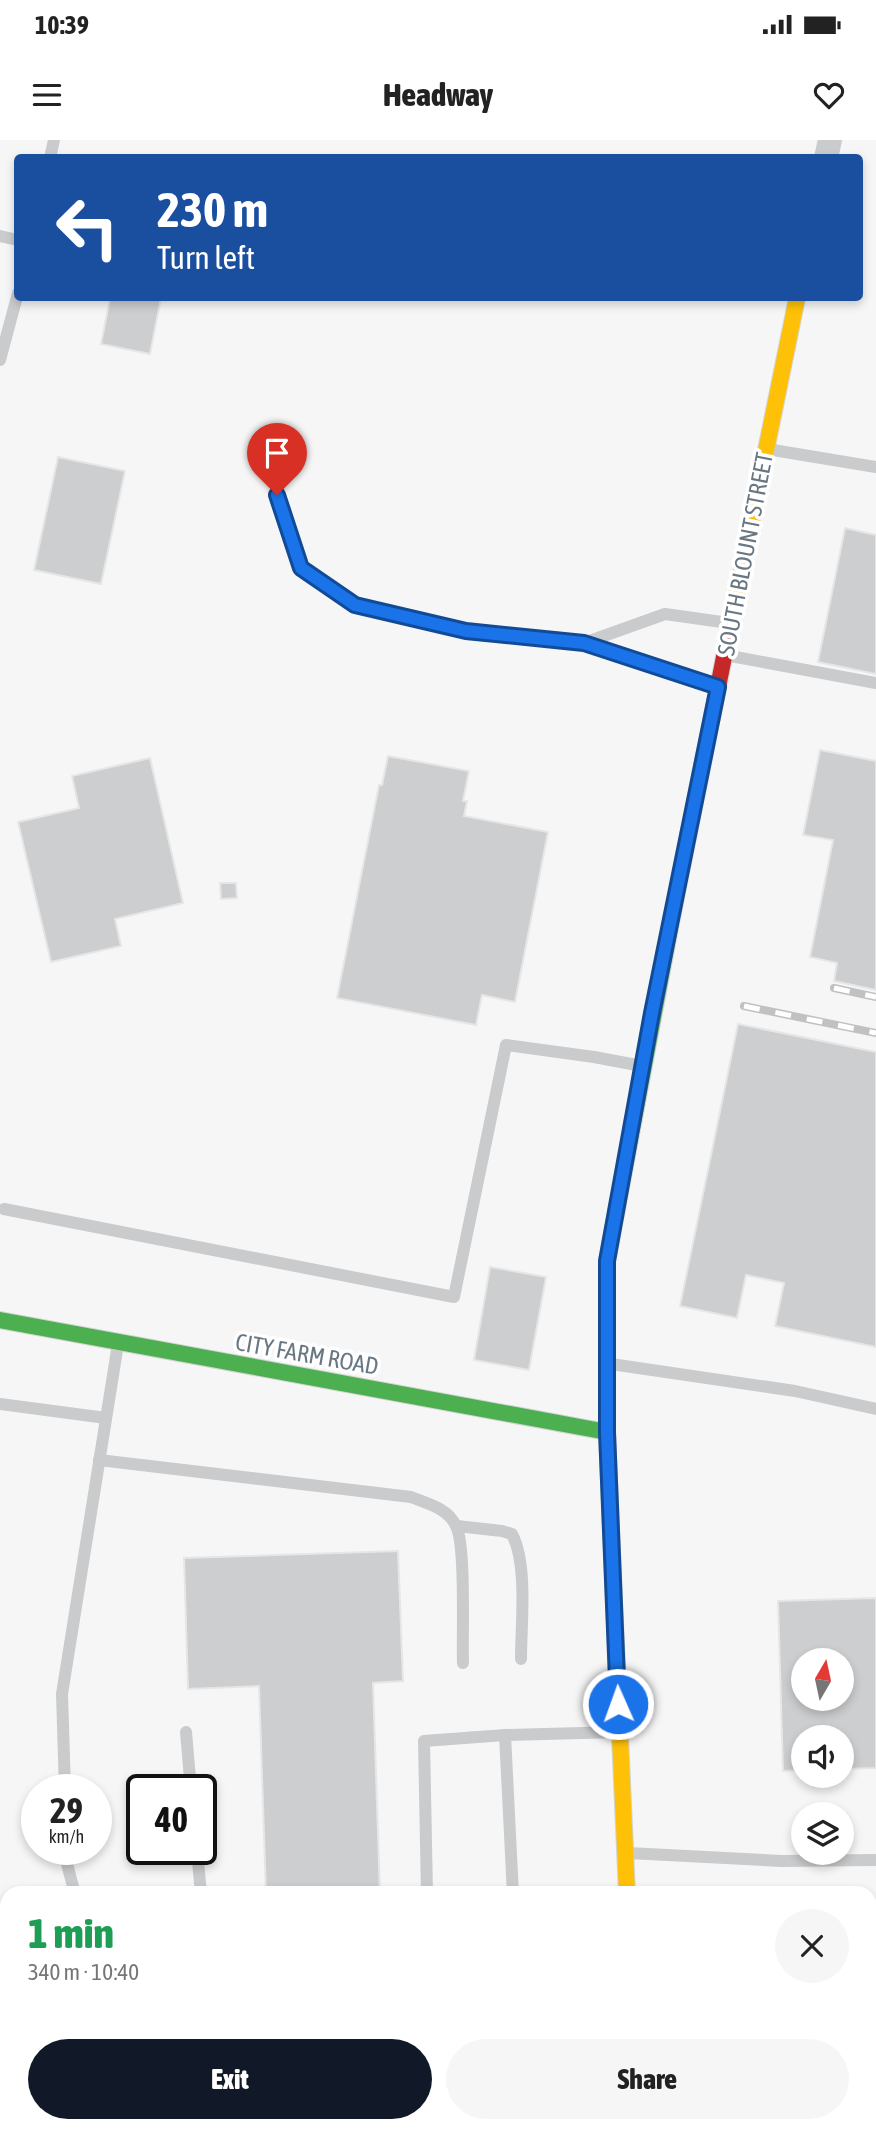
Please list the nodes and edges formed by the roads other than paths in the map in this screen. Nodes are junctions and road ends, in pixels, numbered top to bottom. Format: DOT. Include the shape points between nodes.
graph roads {
  1 [pos="16,301"];
  2 [pos="796,301"];
  3 [pos="0,360"];
  4 [pos="273,446"];
  5 [pos="766,449"];
  6 [pos="876,467"];
  7 [pos="731,623"];
  8 [pos="584,643"];
  9 [pos="725,654"];
  10 [pos="876,683"];
  11 [pos="718,687"];
  12 [pos="643,1066"];
  13 [pos="4,1209"];
  14 [pos="0,1320"];
  15 [pos="118,1342"];
  16 [pos="607,1363"];
  17 [pos="0,1404"];
  18 [pos="876,1409"];
  19 [pos="106,1418"];
  20 [pos="607,1432"];
  21 [pos="99,1460"];
  22 [pos="457,1526"];
  23 [pos="520,1659"];
  24 [pos="463,1663"];
  25 [pos="186,1732"];
  26 [pos="619,1732"];
  27 [pos="505,1735"];
  28 [pos="64,1774"];
  29 [pos="190,1774"];
  30 [pos="624,1853"];
  31 [pos="876,1860"];
  32 [pos="67,1865"];
  33 [pos="198,1865"];
  34 [pos="73,1886"];
  35 [pos="200,1886"];
  36 [pos="427,1886"];
  37 [pos="513,1886"];
  38 [pos="626,1886"];
  1 -- 3 [label="lane"];
  2 -- 5 [label="street, SOUTH BLOUNT STREET"];
  4 -- 8 [label="lane" via="277,495 301,568 355,605 466,631"];
  5 -- 6 [label="lane"];
  5 -- 7 [label="street, SOUTH BLOUNT STREET"];
  7 -- 8 [label="lane" via="665,614"];
  7 -- 9 [label="street, SOUTH BLOUNT STREET"];
  8 -- 11 [label="lane"];
  9 -- 10 [label="lane"];
  9 -- 11 [label="street, SOUTH BLOUNT STREET"];
  11 -- 12 [label="street, SOUTH BLOUNT STREET"];
  12 -- 13 [label="lane" via="506,1045 454,1297"];
  12 -- 16 [label="street, SOUTH BLOUNT STREET" via="607,1261"];
  14 -- 15 [label="street, CITY FARM ROAD"];
  15 -- 19 [label="lane"];
  15 -- 20 [label="street, CITY FARM ROAD"];
  16 -- 18 [label="lane" via="795,1391"];
  16 -- 20 [label="street, SOUTH BLOUNT STREET"];
  17 -- 19 [label="lane"];
  19 -- 21 [label="lane"];
  20 -- 26 [label="street, SOUTH BLOUNT STREET"];
  21 -- 22 [label="lane" via="411,1497 443,1509"];
  21 -- 28 [label="lane" via="62,1694"];
  22 -- 23 [label="lane" via="502,1531 512,1534 517,1544 521,1561"];
  22 -- 24 [label="lane"];
  25 -- 29 [label="lane"];
  26 -- 27 [label="lane"];
  26 -- 30 [label="street, SOUTH BLOUNT STREET"];
  27 -- 36 [label="lane" via="424,1741"];
  27 -- 37 [label="lane"];
  30 -- 31 [label="lane" via="781,1861"];
  30 -- 38 [label="street, SOUTH BLOUNT STREET"];
  32 -- 34 [label="lane"];
  33 -- 35 [label="lane"];
}
